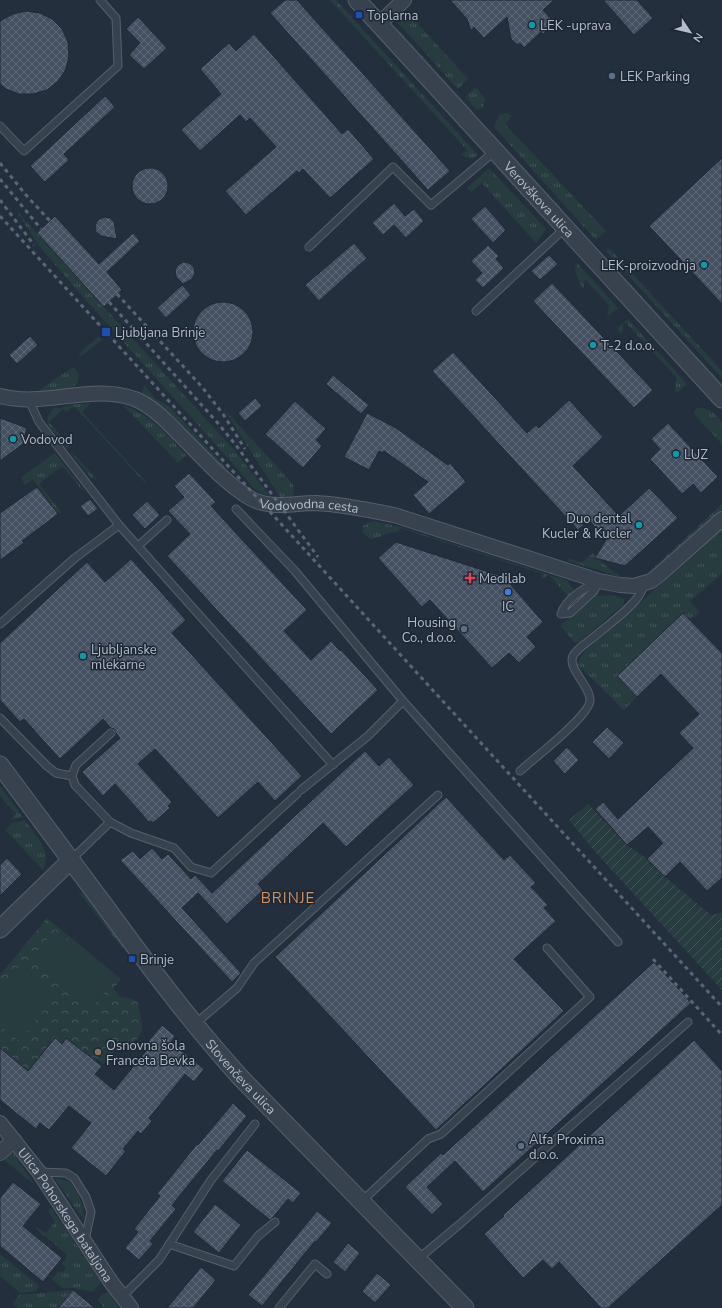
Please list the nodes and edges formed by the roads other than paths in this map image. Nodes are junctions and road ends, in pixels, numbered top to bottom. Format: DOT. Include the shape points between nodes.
graph roads {
  1 [pos="100,0"];
  2 [pos="357,0"];
  3 [pos="404,0"];
  4 [pos="379,24"];
  5 [pos="0,126"];
  6 [pos="495,151"];
  7 [pos="565,228"];
  8 [pos="309,247"];
  9 [pos="476,311"];
  10 [pos="0,396"];
  11 [pos="722,399"];
  12 [pos="29,400"];
  13 [pos="236,509"];
  14 [pos="722,519"];
  15 [pos="167,520"];
  16 [pos="119,524"];
  17 [pos="138,546"];
  18 [pos="599,581"];
  19 [pos="645,583"];
  20 [pos="0,624"];
  21 [pos="403,701"];
  22 [pos="0,718"];
  23 [pos="111,733"];
  24 [pos="0,765"];
  25 [pos="333,765"];
  26 [pos="520,771"];
  27 [pos="72,776"];
  28 [pos="438,794"];
  29 [pos="110,822"];
  30 [pos="71,860"];
  31 [pos="0,929"];
  32 [pos="618,942"];
  33 [pos="547,948"];
  34 [pos="688,1022"];
  35 [pos="195,1024"];
  36 [pos="0,1123"];
  37 [pos="255,1124"];
  38 [pos="14,1140"];
  39 [pos="0,1153"];
  40 [pos="39,1172"];
  41 [pos="362,1202"];
  42 [pos="275,1222"];
  43 [pos="84,1240"];
  44 [pos="169,1244"];
  45 [pos="417,1259"];
  46 [pos="327,1274"];
  47 [pos="122,1297"];
  48 [pos="131,1308"];
  49 [pos="279,1308"];
  50 [pos="465,1308"];
  1 -- 5 [label="lane" via="116,18 118,66 24,152"];
  2 -- 4 [label="street, Verovškova ulica"];
  3 -- 4 [label="street"];
  4 -- 6 [label="street, Verovškova ulica"];
  6 -- 7 [label="street, Verovškova ulica"];
  6 -- 8 [label="lane" via="431,205 393,167"];
  7 -- 9 [label="lane"];
  7 -- 11 [label="street, Verovškova ulica"];
  10 -- 12 [label="street, Vodovodna cesta"];
  12 -- 16 [label="lane" via="39,422"];
  12 -- 18 [label="street, Vodovodna cesta" via="99,393 135,399 161,416 234,487 257,501 269,504 316,503 394,515"];
  13 -- 21 [label="lane" via="295,571"];
  14 -- 19 [label="street, Vodovodna cesta" via="660,574"];
  15 -- 17 [label="lane"];
  16 -- 17 [label="lane"];
  16 -- 20 [label="lane" via="75,558"];
  17 -- 25 [label="lane"];
  18 -- 18 [label="lane" via="585,588 565,605 561,614 570,613 594,591"];
  18 -- 19 [label="street, Vodovodna cesta" via="634,586"];
  19 -- 26 [label="lane, Vodovodna cesta" via="637,598 625,611 572,657 572,666 588,693 588,708 561,737"];
  21 -- 25 [label="lane" via="368,736"];
  21 -- 32 [label="lane"];
  22 -- 27 [label="lane" via="47,766 56,773"];
  23 -- 27 [label="lane" via="76,764"];
  24 -- 30 [label="street, Slovenčeva ulica"];
  25 -- 29 [label="lane" via="299,792 211,873 191,867 174,848 131,833"];
  27 -- 29 [label="lane" via="74,785"];
  28 -- 35 [label="lane" via="254,963 238,988"];
  29 -- 30 [label="lane"];
  30 -- 31 [label="street"];
  30 -- 35 [label="street, Slovenčeva ulica"];
  33 -- 41 [label="lane" via="590,996 441,1134 428,1139"];
  34 -- 45 [label="lane"];
  35 -- 41 [label="street, Slovenčeva ulica" via="241,1078"];
  36 -- 38 [label="street, Ulica Pohorskega bataljona"];
  37 -- 44 [label="lane" via="211,1180"];
  38 -- 39 [label="street"];
  38 -- 40 [label="street, Ulica Pohorskega bataljona"];
  40 -- 43 [label="street, Ulica Pohorskega bataljona"];
  40 -- 43 [label="lane" via="66,1173 74,1178 86,1197 91,1212"];
  41 -- 45 [label="street, Slovenčeva ulica"];
  42 -- 44 [label="lane" via="258,1236 234,1266"];
  43 -- 47 [label="street, Ulica Pohorskega bataljona"];
  44 -- 47 [label="lane" via="158,1260"];
  45 -- 50 [label="street, Slovenčeva ulica"];
  46 -- 49 [label="lane" via="315,1264"];
  47 -- 48 [label="street, Ulica Pohorskega bataljona"];
}
